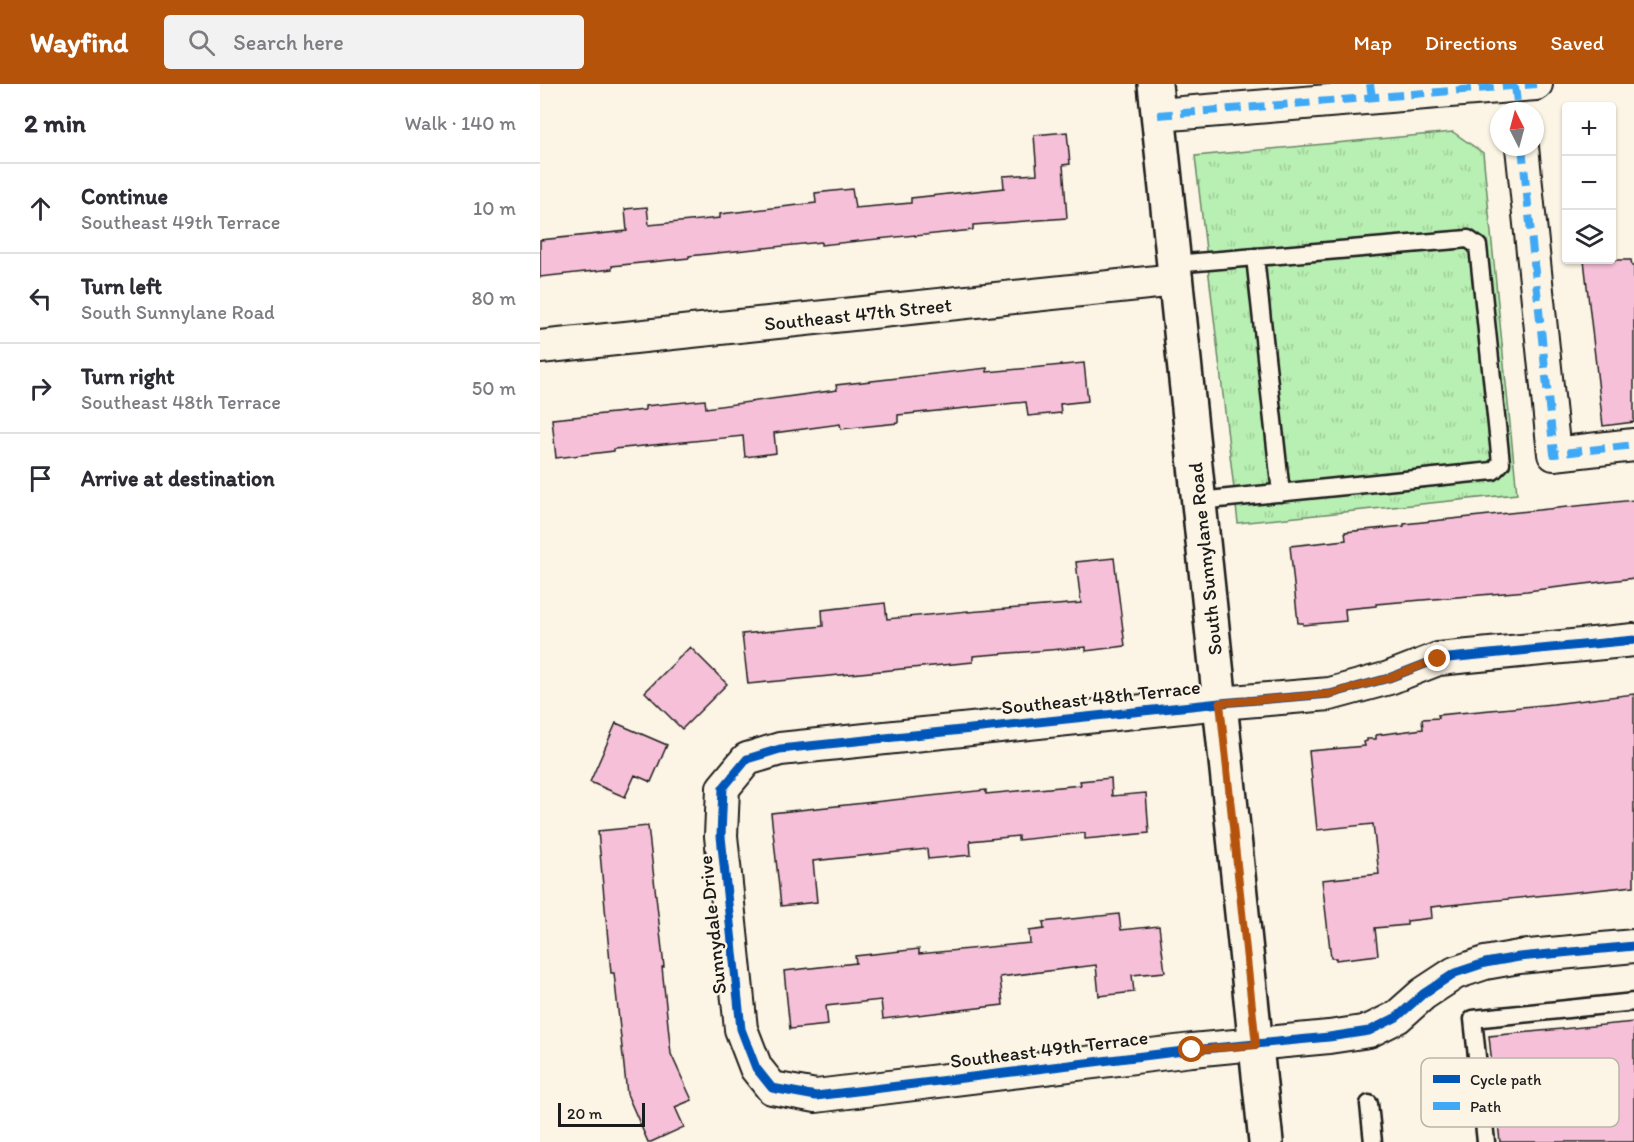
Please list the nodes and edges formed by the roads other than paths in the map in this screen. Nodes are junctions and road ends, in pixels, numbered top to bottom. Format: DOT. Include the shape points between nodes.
graph roads {
  1 [pos="1371,90"];
  2 [pos="1523,94"];
  3 [pos="1157,100"];
  4 [pos="1523,156"];
  5 [pos="1255,257"];
  6 [pos="1175,272"];
  7 [pos="540,347"];
  8 [pos="1634,445"];
  9 [pos="1281,493"];
  10 [pos="1198,501"];
  11 [pos="1634,640"];
  12 [pos="1220,703"];
  13 [pos="747,759"];
  14 [pos="1634,946"];
  15 [pos="1634,1002"];
  16 [pos="1256,1045"];
  17 [pos="1477,1058"];
  18 [pos="772,1088"];
  19 [pos="1369,1104"];
  20 [pos="1484,1127"];
  21 [pos="1266,1142"];
  22 [pos="1373,1142"];
  23 [pos="1485,1142"];
  1 -- 2 [label="street"];
  1 -- 3 [label="street"];
  3 -- 6 [label="main road, South Sunnylane Road"];
  4 -- 8 [label="street" via="1554,454"];
  5 -- 6 [label="lane"];
  5 -- 9 [label="lane"];
  5 -- 9 [label="lane" via="1468,239 1478,246 1502,463 1493,471"];
  6 -- 7 [label="street, Southeast 47th Street"];
  6 -- 10 [label="main road, South Sunnylane Road"];
  9 -- 10 [label="lane"];
  10 -- 12 [label="main road, South Sunnylane Road"];
  11 -- 12 [label="street, Southeast 48th Terrace" via="1438,659 1330,694"];
  12 -- 13 [label="street, Southeast 48th Terrace" via="780,749"];
  12 -- 16 [label="main road, South Sunnylane Road"];
  13 -- 18 [label="street, Sunnydale Drive" via="723,788 721,836 741,1029 756,1068"];
  14 -- 16 [label="street, Southeast 49th Terrace" via="1485,963 1455,973 1397,1017 1369,1031"];
  15 -- 17 [label="lane" via="1473,1019"];
  16 -- 18 [label="street, Southeast 49th Terrace" via="816,1096"];
  16 -- 21 [label="main road, South Sunnylane Road"];
  19 -- 22 [label="lane"];
  20 -- 23 [label="lane"];
}
